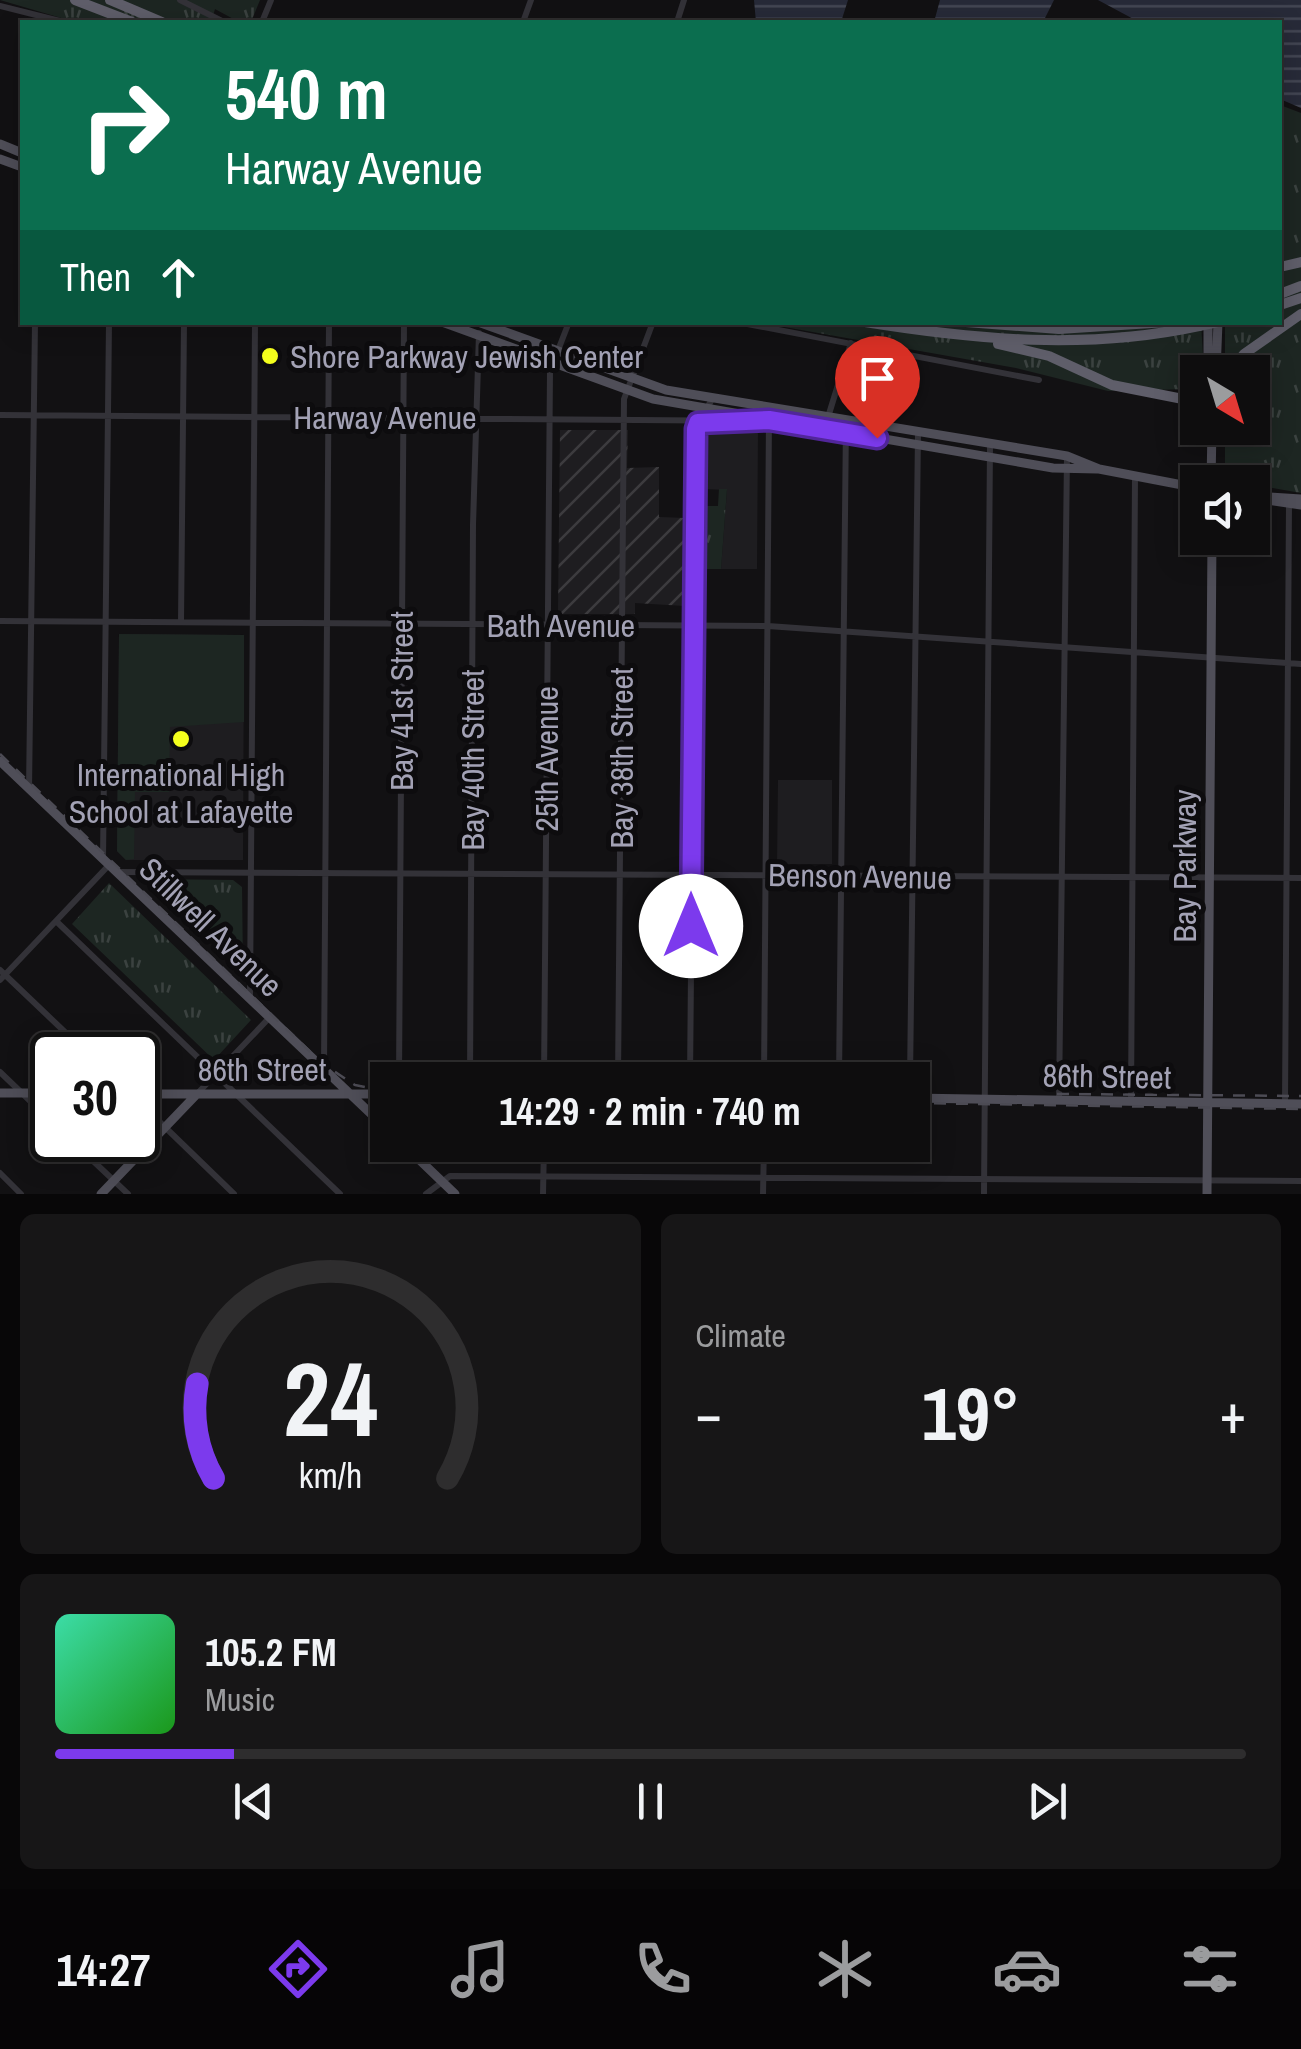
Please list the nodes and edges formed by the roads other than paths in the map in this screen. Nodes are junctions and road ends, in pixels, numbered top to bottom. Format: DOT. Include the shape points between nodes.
graph roads {
  1 [pos="75,0"];
  2 [pos="110,0"];
  3 [pos="124,0"];
  4 [pos="180,0"];
  5 [pos="0,6"];
  6 [pos="140,11"];
  7 [pos="56,20"];
  8 [pos="127,20"];
  9 [pos="158,20"];
  10 [pos="220,20"];
  11 [pos="1301,314"];
  12 [pos="35,325"];
  13 [pos="109,325"];
  14 [pos="184,325"];
  15 [pos="255,325"];
  16 [pos="329,325"];
  17 [pos="404,325"];
  18 [pos="450,325"];
  19 [pos="481,325"];
  20 [pos="487,325"];
  21 [pos="568,325"];
  22 [pos="652,325"];
  23 [pos="753,325"];
  24 [pos="882,325"];
  25 [pos="1006,325"];
  26 [pos="1121,325"];
  27 [pos="1197,325"];
  28 [pos="1203,325"];
  29 [pos="1218,325"];
  30 [pos="923,332"];
  31 [pos="478,336"];
  32 [pos="851,343"];
  33 [pos="557,353"];
  34 [pos="1206,355"];
  35 [pos="1217,355"];
  36 [pos="1243,355"];
  37 [pos="552,364"];
  38 [pos="631,380"];
  39 [pos="1038,380"];
  40 [pos="626,392"];
  41 [pos="713,396"];
  42 [pos="1180,396"];
  43 [pos="1174,398"];
  44 [pos="1180,399"];
  45 [pos="770,408"];
  46 [pos="704,410"];
  47 [pos="0,415"];
  48 [pos="34,415"];
  49 [pos="108,416"];
  50 [pos="183,416"];
  51 [pos="254,416"];
  52 [pos="328,417"];
  53 [pos="824,417"];
  54 [pos="403,418"];
  55 [pos="474,418"];
  56 [pos="549,418"];
  57 [pos="624,419"];
  58 [pos="769,420"];
  59 [pos="846,421"];
  60 [pos="698,423"];
  61 [pos="824,430"];
  62 [pos="844,434"];
  63 [pos="917,439"];
  64 [pos="990,445"];
  65 [pos="1067,456"];
  66 [pos="990,457"];
  67 [pos="1100,469"];
  68 [pos="1065,470"];
  69 [pos="1135,476"];
  70 [pos="1180,485"];
  71 [pos="1270,499"];
  72 [pos="1289,501"];
  73 [pos="1301,502"];
  74 [pos="1212,555"];
  75 [pos="0,621"];
  76 [pos="32,621"];
  77 [pos="107,622"];
  78 [pos="181,622"];
  79 [pos="253,623"];
  80 [pos="327,623"];
  81 [pos="402,624"];
  82 [pos="473,624"];
  83 [pos="548,625"];
  84 [pos="622,625"];
  85 [pos="693,626"];
  86 [pos="768,626"];
  87 [pos="842,631"];
  88 [pos="913,636"];
  89 [pos="988,641"];
  90 [pos="1062,647"];
  91 [pos="1133,652"];
  92 [pos="1211,658"];
  93 [pos="1288,663"];
  94 [pos="1301,664"];
  95 [pos="0,762"];
  96 [pos="30,790"];
  97 [pos="110,866"];
  98 [pos="251,871"];
  99 [pos="325,872"];
  100 [pos="400,872"];
  101 [pos="471,872"];
  102 [pos="546,873"];
  103 [pos="620,874"];
  104 [pos="691,874"];
  105 [pos="766,875"];
  106 [pos="840,875"];
  107 [pos="912,876"];
  108 [pos="986,877"];
  109 [pos="1060,877"];
  110 [pos="1132,878"];
  111 [pos="1209,878"];
  112 [pos="1286,878"];
  113 [pos="1301,878"];
  114 [pos="56,921"];
  115 [pos="2,975"];
  116 [pos="250,998"];
  117 [pos="270,1017"];
  118 [pos="64,1032"];
  119 [pos="398,1062"];
  120 [pos="470,1062"];
  121 [pos="544,1062"];
  122 [pos="618,1062"];
  123 [pos="690,1062"];
  124 [pos="764,1062"];
  125 [pos="840,1062"];
  126 [pos="910,1062"];
  127 [pos="324,1069"];
  128 [pos="0,1072"];
  129 [pos="216,1074"];
  130 [pos="0,1093"];
  131 [pos="22,1093"];
  132 [pos="30,1093"];
  133 [pos="160,1094"];
  134 [pos="350,1094"];
  135 [pos="370,1094"];
  136 [pos="196,1095"];
  137 [pos="238,1095"];
  138 [pos="930,1098"];
  139 [pos="984,1099"];
  140 [pos="1059,1100"];
  141 [pos="30,1101"];
  142 [pos="1131,1102"];
  143 [pos="1208,1102"];
  144 [pos="1285,1104"];
  145 [pos="1301,1104"];
  146 [pos="370,1113"];
  147 [pos="160,1123"];
  148 [pos="165,1128"];
  149 [pos="95,1162"];
  150 [pos="421,1162"];
  151 [pos="543,1162"];
  152 [pos="764,1162"];
  153 [pos="0,1174"];
  154 [pos="543,1175"];
  155 [pos="764,1177"];
  156 [pos="984,1178"];
  157 [pos="114,1180"];
  158 [pos="440,1180"];
  159 [pos="1207,1180"];
  160 [pos="1301,1180"];
  161 [pos="22,1194"];
  162 [pos="100,1194"];
  163 [pos="128,1194"];
  164 [pos="234,1194"];
  165 [pos="340,1194"];
  166 [pos="426,1194"];
  167 [pos="455,1194"];
  168 [pos="543,1194"];
  169 [pos="763,1194"];
  170 [pos="984,1194"];
  171 [pos="1207,1194"];
  1 -- 8 [label="highway"];
  2 -- 6 [label="highway"];
  3 -- 6 [label="highway"];
  4 -- 10 [label="street"];
  5 -- 7 [label="street"];
  6 -- 9 [label="highway"];
  11 -- 36 [label="highway"];
  12 -- 48 [label="street"];
  13 -- 49 [label="street"];
  14 -- 50 [label="street"];
  15 -- 51 [label="street"];
  16 -- 52 [label="street"];
  17 -- 54 [label="street, Bay 41st Street"];
  18 -- 31 [label="main road"];
  19 -- 31 [label="street, Bay 40th Street"];
  20 -- 33 [label="main road"];
  21 -- 33 [label="street, 25th Avenue"];
  22 -- 38 [label="street, Bay 38th Street"];
  23 -- 32 [label="street"];
  24 -- 30 [label="highway"];
  25 -- 26 [label="highway"];
  27 -- 30 [label="highway" via="1099,341"];
  28 -- 34 [label="main road"];
  29 -- 35 [label="main road"];
  30 -- 43 [label="highway" via="1027,350 1112,385"];
  31 -- 37 [label="main road"];
  31 -- 55 [label="street, Bay 40th Street"];
  32 -- 39 [label="street"];
  32 -- 53 [label="street"];
  33 -- 37 [label="street, 25th Avenue"];
  33 -- 38 [label="main road"];
  37 -- 40 [label="main road"];
  37 -- 56 [label="street, 25th Avenue"];
  38 -- 40 [label="street, Bay 38th Street"];
  38 -- 41 [label="main road"];
  40 -- 46 [label="main road"];
  40 -- 57 [label="street, Bay 38th Street"];
  41 -- 45 [label="main road"];
  41 -- 46 [label="street"];
  42 -- 43 [label="highway"];
  43 -- 44 [label="highway"];
  45 -- 53 [label="main road"];
  45 -- 58 [label="street"];
  46 -- 58 [label="main road"];
  46 -- 60 [label="street"];
  47 -- 48 [label="street, Harway Avenue"];
  48 -- 49 [label="street, Harway Avenue"];
  48 -- 76 [label="street"];
  49 -- 50 [label="street, Harway Avenue"];
  49 -- 77 [label="street"];
  50 -- 51 [label="street, Harway Avenue"];
  50 -- 78 [label="street"];
  51 -- 52 [label="street, Harway Avenue"];
  51 -- 79 [label="street"];
  52 -- 54 [label="street, Harway Avenue"];
  52 -- 80 [label="street"];
  53 -- 59 [label="main road"];
  53 -- 61 [label="street"];
  54 -- 55 [label="street, Harway Avenue"];
  54 -- 81 [label="street, Bay 41st Street"];
  55 -- 56 [label="street, Harway Avenue"];
  55 -- 82 [label="street, Bay 40th Street"];
  56 -- 57 [label="street, Harway Avenue"];
  56 -- 83 [label="street, 25th Avenue"];
  57 -- 60 [label="street, Harway Avenue"];
  57 -- 84 [label="street, Bay 38th Street"];
  58 -- 60 [label="street, Harway Avenue"];
  58 -- 61 [label="main road"];
  58 -- 86 [label="street"];
  59 -- 62 [label="street"];
  59 -- 63 [label="main road"];
  60 -- 85 [label="street"];
  61 -- 62 [label="main road"];
  62 -- 63 [label="main road"];
  62 -- 87 [label="street"];
  63 -- 64 [label="main road"];
  63 -- 66 [label="main road"];
  63 -- 88 [label="street"];
  64 -- 65 [label="main road"];
  64 -- 66 [label="street"];
  65 -- 67 [label="main road"];
  65 -- 68 [label="street"];
  66 -- 68 [label="main road"];
  66 -- 89 [label="street"];
  67 -- 68 [label="main road"];
  67 -- 69 [label="main road"];
  68 -- 90 [label="street"];
  69 -- 70 [label="main road"];
  69 -- 91 [label="street"];
  71 -- 72 [label="main road"];
  72 -- 73 [label="main road"];
  72 -- 93 [label="street"];
  74 -- 92 [label="main road, Bay Parkway"];
  75 -- 76 [label="street, Bath Avenue"];
  76 -- 77 [label="street, Bath Avenue"];
  76 -- 96 [label="street"];
  77 -- 78 [label="street, Bath Avenue"];
  77 -- 97 [label="street"];
  78 -- 79 [label="street, Bath Avenue"];
  79 -- 80 [label="street, Bath Avenue"];
  79 -- 98 [label="street"];
  80 -- 81 [label="street, Bath Avenue"];
  80 -- 99 [label="street"];
  81 -- 82 [label="street, Bath Avenue"];
  81 -- 100 [label="street, Bay 41st Street"];
  82 -- 83 [label="street, Bath Avenue"];
  82 -- 101 [label="street, Bay 40th Street"];
  83 -- 84 [label="street, Bath Avenue"];
  83 -- 102 [label="street, 25th Avenue"];
  84 -- 85 [label="street, Bath Avenue"];
  84 -- 103 [label="street, Bay 38th Street"];
  85 -- 86 [label="street, Bath Avenue"];
  85 -- 104 [label="street"];
  86 -- 87 [label="street, Bath Avenue"];
  86 -- 105 [label="street"];
  87 -- 88 [label="street, Bath Avenue"];
  87 -- 106 [label="street"];
  88 -- 89 [label="street, Bath Avenue"];
  88 -- 107 [label="street"];
  89 -- 90 [label="street, Bath Avenue"];
  89 -- 108 [label="street"];
  90 -- 91 [label="street, Bath Avenue"];
  90 -- 109 [label="street"];
  91 -- 92 [label="street, Bath Avenue"];
  91 -- 110 [label="street"];
  92 -- 93 [label="street, Bath Avenue"];
  92 -- 111 [label="main road, Bay Parkway"];
  93 -- 94 [label="street, Bath Avenue"];
  93 -- 112 [label="street"];
  95 -- 96 [label="main road, Stillwell Avenue"];
  96 -- 97 [label="main road, Stillwell Avenue"];
  97 -- 98 [label="street, Benson Avenue"];
  97 -- 114 [label="street"];
  97 -- 116 [label="main road, Stillwell Avenue"];
  98 -- 99 [label="street, Benson Avenue"];
  98 -- 116 [label="street"];
  99 -- 100 [label="street, Benson Avenue"];
  99 -- 127 [label="street"];
  100 -- 101 [label="street, Benson Avenue"];
  100 -- 119 [label="street, Bay 41st Street"];
  101 -- 102 [label="street, Benson Avenue"];
  101 -- 120 [label="street, Bay 40th Street"];
  102 -- 103 [label="street, Benson Avenue"];
  102 -- 121 [label="street, 25th Avenue"];
  103 -- 104 [label="street, Benson Avenue"];
  103 -- 122 [label="street, Bay 38th Street"];
  104 -- 105 [label="street, Benson Avenue"];
  104 -- 123 [label="street"];
  105 -- 106 [label="street, Benson Avenue"];
  105 -- 124 [label="street"];
  106 -- 107 [label="street, Benson Avenue"];
  106 -- 125 [label="street"];
  107 -- 108 [label="street, Benson Avenue"];
  107 -- 126 [label="street"];
  108 -- 109 [label="street, Benson Avenue"];
  108 -- 139 [label="street"];
  109 -- 110 [label="street, Benson Avenue"];
  109 -- 140 [label="street"];
  110 -- 111 [label="street, Benson Avenue"];
  110 -- 142 [label="street"];
  111 -- 112 [label="street, Benson Avenue"];
  111 -- 143 [label="main road, Bay Parkway"];
  112 -- 113 [label="street, Benson Avenue"];
  112 -- 144 [label="street"];
  114 -- 115 [label="street"];
  114 -- 129 [label="street"];
  115 -- 118 [label="street"];
  116 -- 117 [label="main road, Stillwell Avenue"];
  117 -- 127 [label="main road, Stillwell Avenue"];
  117 -- 129 [label="street"];
  127 -- 134 [label="main road, Stillwell Avenue"];
  128 -- 131 [label="street"];
  129 -- 136 [label="street"];
  129 -- 137 [label="street"];
  130 -- 131 [label="main road"];
  131 -- 132 [label="main road"];
  131 -- 141 [label="street"];
  133 -- 136 [label="main road, 86th Street"];
  134 -- 135 [label="main road, 86th Street"];
  134 -- 137 [label="main road, 86th Street"];
  134 -- 146 [label="main road, Stillwell Avenue"];
  136 -- 137 [label="main road, 86th Street"];
  136 -- 148 [label="main road"];
  137 -- 165 [label="street"];
  138 -- 139 [label="main road, 86th Street"];
  139 -- 140 [label="main road, 86th Street"];
  139 -- 156 [label="street"];
  140 -- 142 [label="main road, 86th Street"];
  142 -- 143 [label="main road, 86th Street"];
  143 -- 144 [label="main road, 86th Street"];
  143 -- 159 [label="main road, Bay Parkway"];
  144 -- 145 [label="main road, 86th Street"];
  147 -- 148 [label="street"];
  148 -- 157 [label="main road"];
  148 -- 164 [label="street"];
  149 -- 157 [label="street"];
  150 -- 158 [label="main road"];
  151 -- 154 [label="street"];
  152 -- 155 [label="street"];
  153 -- 161 [label="street"];
  154 -- 155 [label="street"];
  154 -- 158 [label="street"];
  154 -- 168 [label="street"];
  155 -- 156 [label="street"];
  155 -- 169 [label="street"];
  156 -- 159 [label="street"];
  156 -- 170 [label="street"];
  157 -- 162 [label="main road"];
  157 -- 163 [label="street"];
  158 -- 166 [label="street"];
  158 -- 167 [label="main road"];
  159 -- 160 [label="street"];
  159 -- 171 [label="main road, Bay Parkway"];
}
